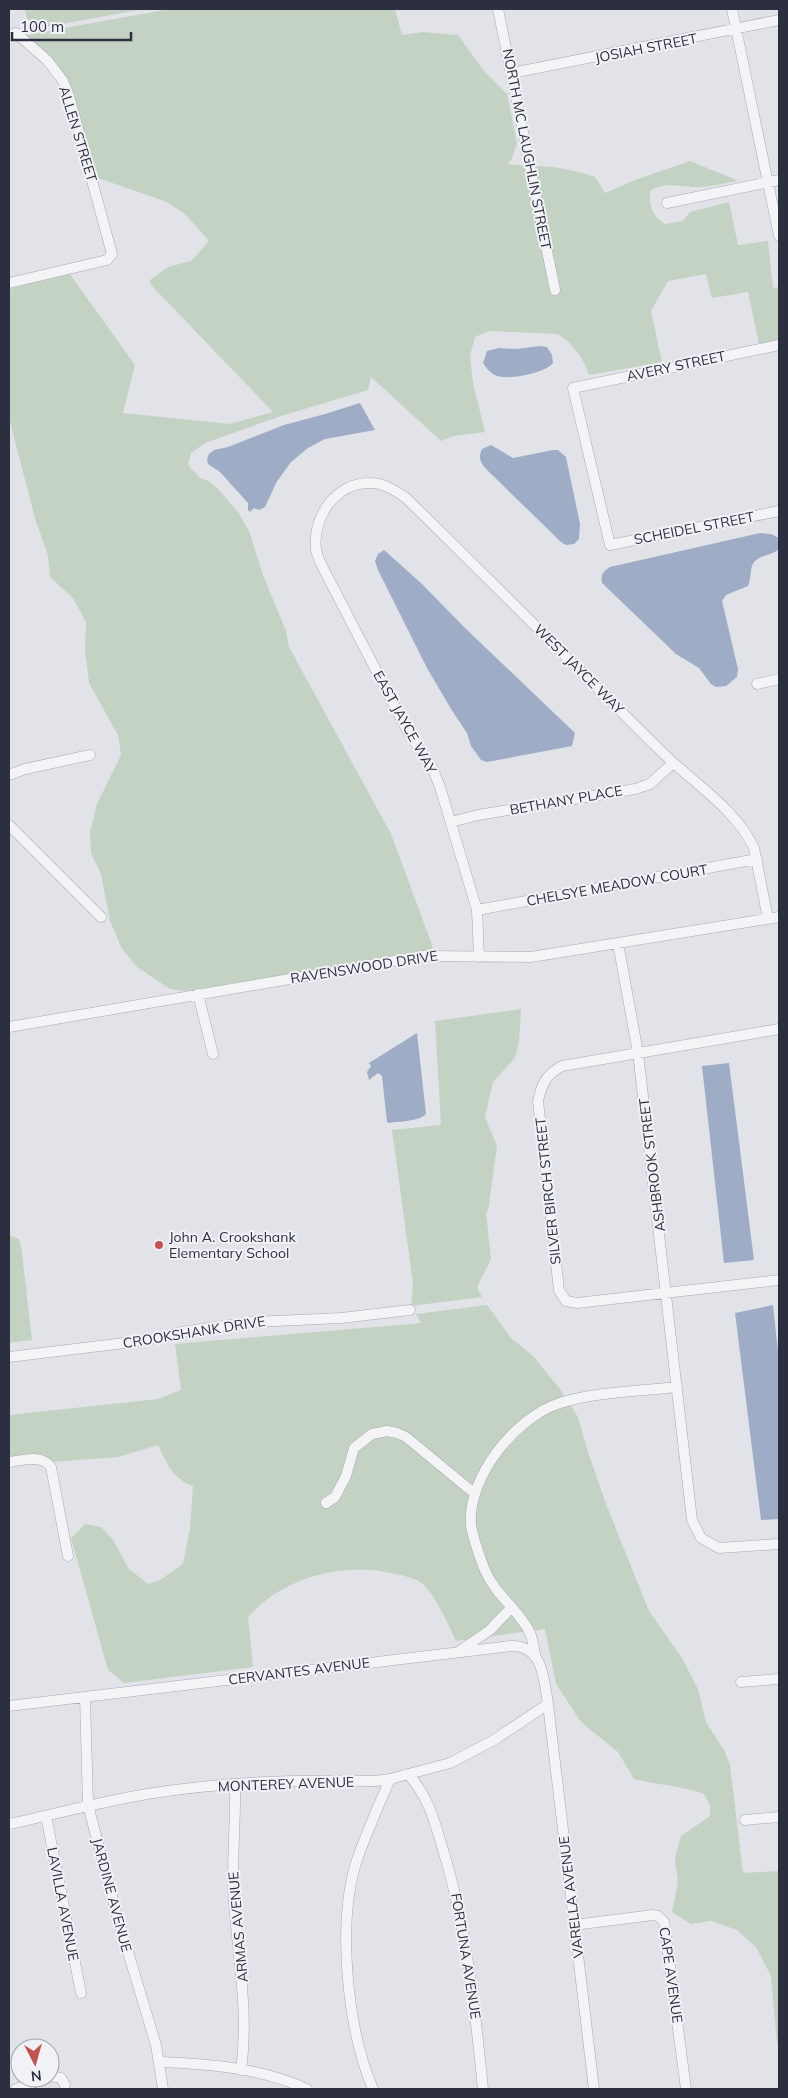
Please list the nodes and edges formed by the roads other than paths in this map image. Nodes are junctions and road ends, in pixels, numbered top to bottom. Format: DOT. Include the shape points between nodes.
graph roads {
  1 [pos="498,9"];
  2 [pos="732,9"];
  3 [pos="779,20"];
  4 [pos="736,29"];
  5 [pos="10,35"];
  6 [pos="512,74"];
  7 [pos="779,180"];
  8 [pos="768,182"];
  9 [pos="667,203"];
  10 [pos="779,236"];
  11 [pos="9,283"];
  12 [pos="555,290"];
  13 [pos="779,344"];
  14 [pos="333,498"];
  15 [pos="779,511"];
  16 [pos="610,545"];
  17 [pos="779,680"];
  18 [pos="757,684"];
  19 [pos="90,755"];
  20 [pos="673,763"];
  21 [pos="9,775"];
  22 [pos="451,822"];
  23 [pos="9,825"];
  24 [pos="757,859"];
  25 [pos="477,910"];
  26 [pos="101,917"];
  27 [pos="779,917"];
  28 [pos="768,919"];
  29 [pos="618,943"];
  30 [pos="479,957"];
  31 [pos="198,994"];
  32 [pos="9,1027"];
  33 [pos="779,1029"];
  34 [pos="638,1053"];
  35 [pos="213,1054"];
  36 [pos="779,1280"];
  37 [pos="666,1293"];
  38 [pos="410,1310"];
  39 [pos="9,1357"];
  40 [pos="677,1387"];
  41 [pos="9,1462"];
  42 [pos="474,1493"];
  43 [pos="326,1503"];
  44 [pos="779,1544"];
  45 [pos="68,1556"];
  46 [pos="511,1608"];
  47 [pos="455,1653"];
  48 [pos="535,1655"];
  49 [pos="779,1679"];
  50 [pos="741,1682"];
  51 [pos="85,1697"];
  52 [pos="548,1704"];
  53 [pos="9,1706"];
  54 [pos="408,1774"];
  55 [pos="390,1780"];
  56 [pos="235,1784"];
  57 [pos="88,1805"];
  58 [pos="46,1816"];
  59 [pos="779,1816"];
  60 [pos="745,1820"];
  61 [pos="9,1824"];
  62 [pos="574,1925"];
  63 [pos="81,1993"];
  64 [pos="160,2062"];
  65 [pos="241,2070"];
  66 [pos="60,2081"];
  67 [pos="63,2082"];
  68 [pos="163,2089"];
  69 [pos="307,2089"];
  70 [pos="373,2089"];
  71 [pos="483,2089"];
  72 [pos="594,2089"];
  73 [pos="686,2089"];
  1 -- 6 [label="street, NORTH MC LAUGHLIN STREET"];
  2 -- 4 [label="street"];
  3 -- 4 [label="street, JOSIAH STREET"];
  4 -- 6 [label="street, JOSIAH STREET"];
  4 -- 8 [label="street"];
  5 -- 11 [label="street, ALLEN STREET" via="16,33 32,45 63,81 73,106 112,251 106,260"];
  6 -- 12 [label="street, NORTH MC LAUGHLIN STREET"];
  7 -- 8 [label="street"];
  8 -- 9 [label="street"];
  8 -- 10 [label="street"];
  13 -- 16 [label="street, AVERY STREET" via="573,388"];
  14 -- 20 [label="street, WEST JAYCE WAY" via="355,486 371,483 390,488 406,498"];
  14 -- 22 [label="street, EAST JAYCE WAY" via="327,503 316,536 321,564 407,730 432,767"];
  15 -- 16 [label="street, SCHEIDEL STREET"];
  17 -- 18 [label="street"];
  19 -- 21 [label="street"];
  20 -- 22 [label="street, BETHANY PLACE" via="650,784 635,789"];
  20 -- 24 [label="street, WEST JAYCE WAY" via="731,814 749,837"];
  22 -- 25 [label="street, EAST JAYCE WAY"];
  23 -- 26 [label="street"];
  24 -- 25 [label="street, CHELSYE MEADOW COURT"];
  24 -- 28 [label="street, WEST JAYCE WAY"];
  25 -- 30 [label="street, EAST JAYCE WAY"];
  27 -- 28 [label="street, RAVENSWOOD DRIVE"];
  28 -- 29 [label="street, RAVENSWOOD DRIVE"];
  29 -- 30 [label="street, RAVENSWOOD DRIVE" via="531,957"];
  29 -- 34 [label="street, ASHBROOK STREET"];
  30 -- 31 [label="street, RAVENSWOOD DRIVE" via="424,956"];
  31 -- 32 [label="street, RAVENSWOOD DRIVE"];
  31 -- 35 [label="street"];
  33 -- 34 [label="street, SILVER BIRCH STREET"];
  34 -- 37 [label="street, ASHBROOK STREET"];
  34 -- 37 [label="street, SILVER BIRCH STREET" via="562,1066 542,1083 538,1101 559,1290 566,1300 577,1303"];
  36 -- 37 [label="street, SILVER BIRCH STREET"];
  37 -- 40 [label="street, ASHBROOK STREET"];
  38 -- 39 [label="street, CROOKSHANK DRIVE" via="342,1318 252,1322 141,1341"];
  40 -- 42 [label="street" via="570,1400 538,1413 519,1427 485,1468"];
  40 -- 44 [label="street, ASHBROOK STREET" via="692,1520 701,1538 719,1548"];
  41 -- 45 [label="street" via="45,1460 52,1471"];
  42 -- 43 [label="street" via="406,1437 397,1432 387,1432 372,1434 354,1448 346,1476 335,1497"];
  42 -- 46 [label="street" via="471,1524 476,1546 491,1584"];
  46 -- 47 [label="street" via="490,1630"];
  46 -- 48 [label="street" via="530,1634"];
  47 -- 48 [label="street, CERVANTES AVENUE" via="516,1646"];
  47 -- 51 [label="street, CERVANTES AVENUE"];
  48 -- 52 [label="street" via="542,1667"];
  49 -- 50 [label="street"];
  51 -- 53 [label="street, CERVANTES AVENUE"];
  51 -- 57 [label="street, JARDINE AVENUE"];
  52 -- 54 [label="street, MONTEREY AVENUE" via="471,1753 450,1763"];
  52 -- 62 [label="street, VARELLA AVENUE"];
  54 -- 55 [label="street, MONTEREY AVENUE"];
  54 -- 71 [label="street, FORTUNA AVENUE" via="431,1808 460,1908"];
  55 -- 56 [label="street, MONTEREY AVENUE"];
  55 -- 70 [label="street" via="357,1858 348,1905 348,1982 363,2061"];
  56 -- 57 [label="street, MONTEREY AVENUE" via="185,1788"];
  56 -- 65 [label="street, ARMAS AVENUE" via="232,1866 245,2009"];
  57 -- 58 [label="street, MONTEREY AVENUE"];
  57 -- 64 [label="street, JARDINE AVENUE"];
  58 -- 61 [label="street, MONTEREY AVENUE"];
  58 -- 63 [label="street, LAVILLA AVENUE"];
  59 -- 60 [label="street"];
  62 -- 72 [label="street, VARELLA AVENUE"];
  62 -- 73 [label="street, CAPE AVENUE" via="653,1915 664,1922"];
  64 -- 65 [label="street"];
  64 -- 68 [label="street, JARDINE AVENUE"];
  65 -- 69 [label="street"];
  66 -- 67 [label="street"];
}
